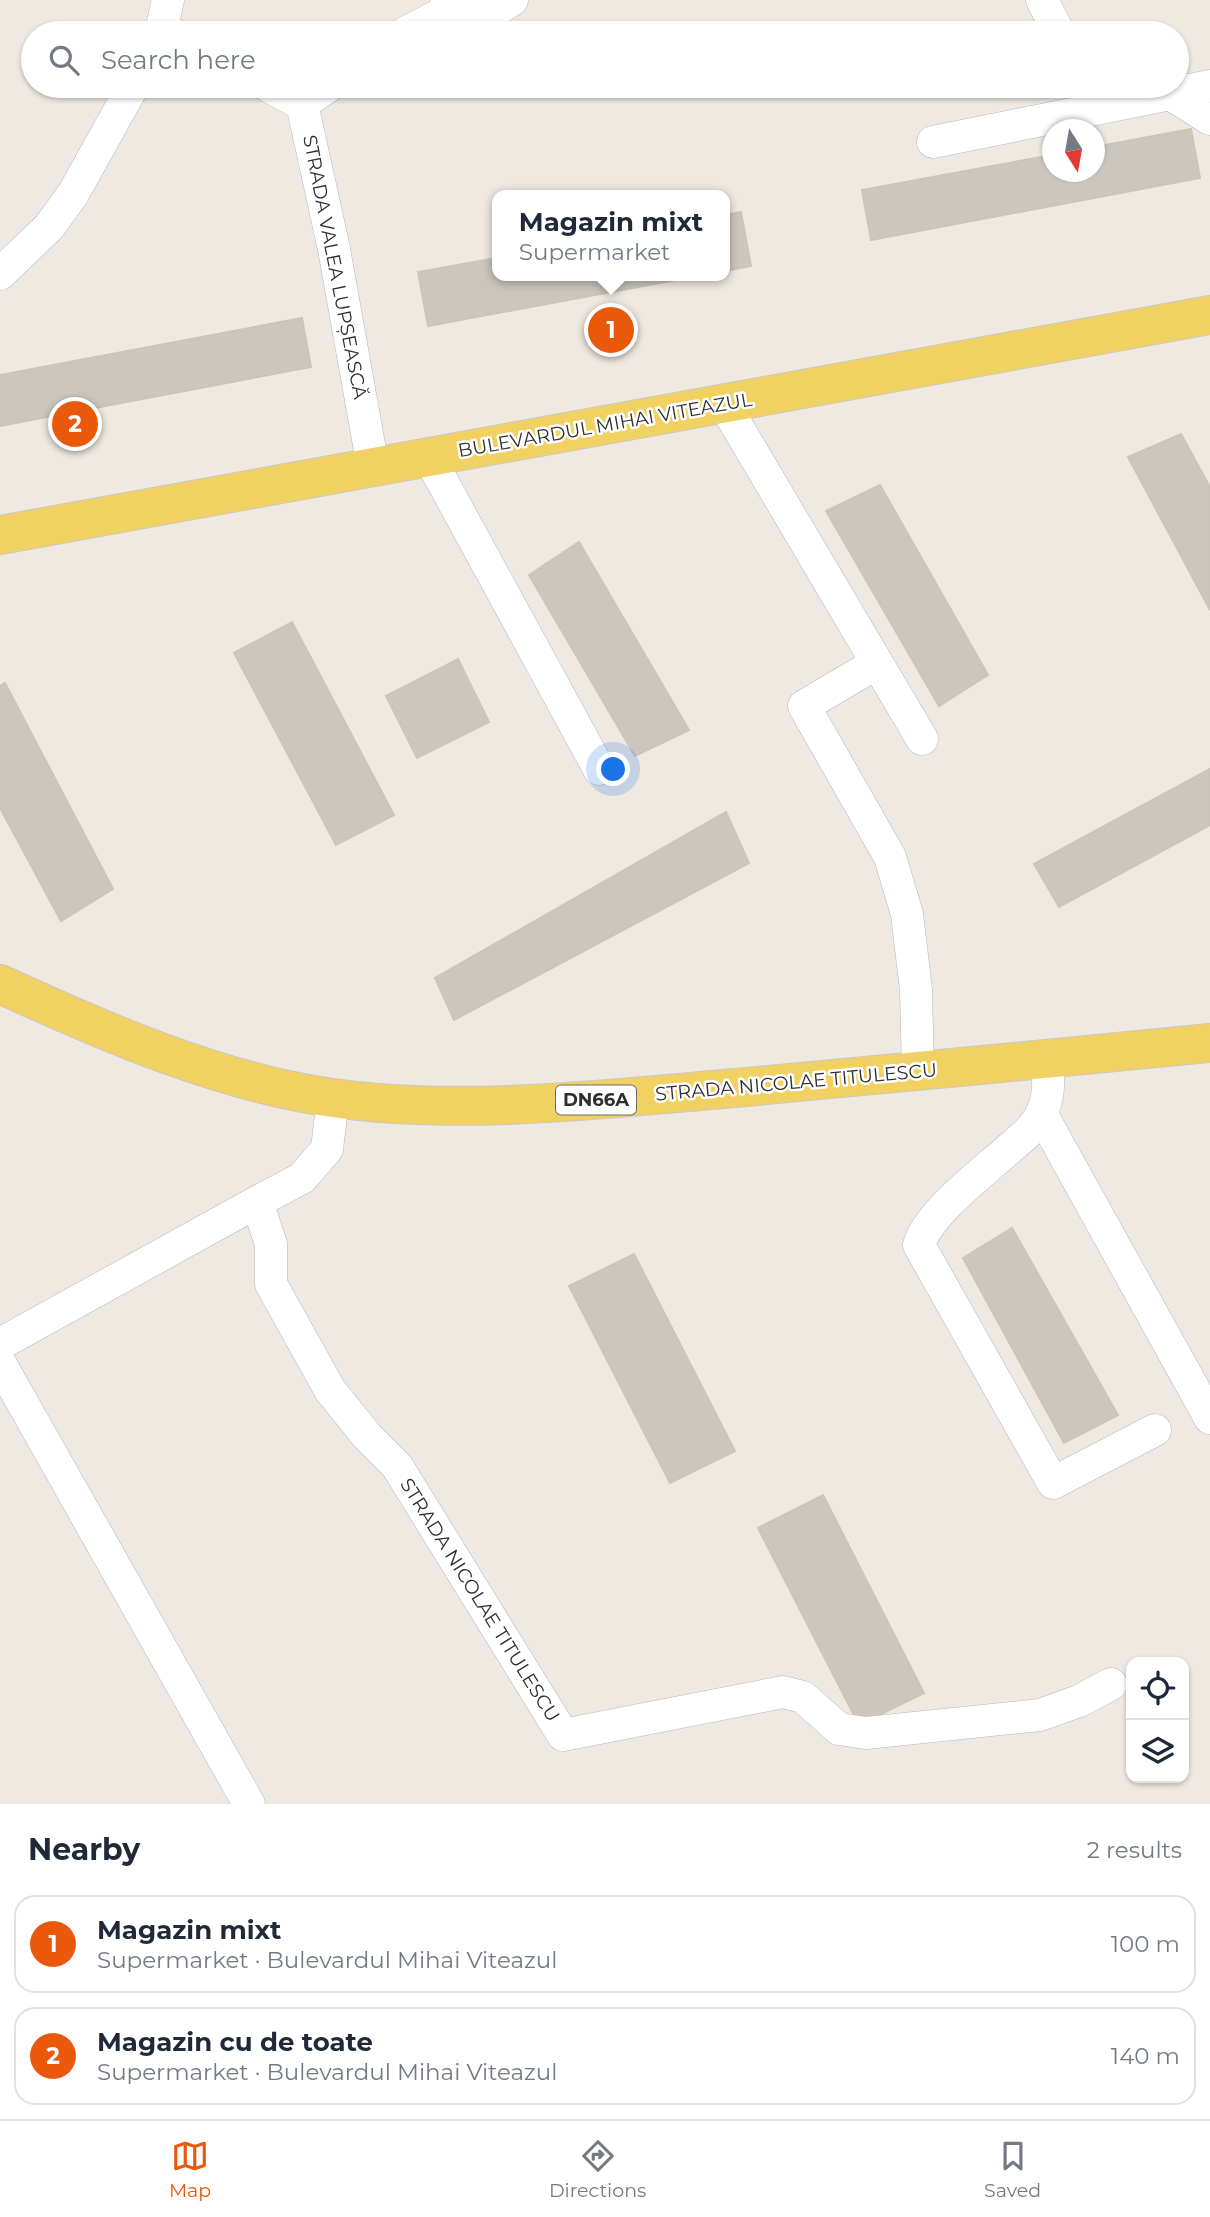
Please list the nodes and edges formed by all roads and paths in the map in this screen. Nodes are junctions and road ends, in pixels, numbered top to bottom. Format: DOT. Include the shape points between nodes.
graph roads {
  1 [pos="512,0"];
  2 [pos="1042,0"];
  3 [pos="447,5"];
  4 [pos="423,21"];
  5 [pos="1053,21"];
  6 [pos="1210,86"];
  7 [pos="1189,91"];
  8 [pos="126,98"];
  9 [pos="291,98"];
  10 [pos="311,98"];
  11 [pos="1092,98"];
  12 [pos="1177,98"];
  13 [pos="302,104"];
  14 [pos="1210,119"];
  15 [pos="933,142"];
  16 [pos="0,274"];
  17 [pos="1210,315"];
  18 [pos="724,404"];
  19 [pos="429,457"];
  20 [pos="373,467"];
  21 [pos="1,534"];
  22 [pos="877,663"];
  23 [pos="922,739"];
  24 [pos="599,769"];
  25 [pos="0,984"];
  26 [pos="1210,1043"];
  27 [pos="1048,1059"];
  28 [pos="918,1071"];
  29 [pos="333,1098"];
  30 [pos="1042,1115"];
  31 [pos="257,1202"];
  32 [pos="0,1344"];
  33 [pos="0,1363"];
  34 [pos="1210,1418"];
  35 [pos="1155,1430"];
  36 [pos="1111,1684"];
  37 [pos="249,1804"];
  1 -- 3 [label="street" via="500,7"];
  2 -- 5 [label="street"];
  3 -- 4 [label="street"];
  6 -- 7 [label="street"];
  8 -- 16 [label="street" via="74,194 49,227"];
  9 -- 13 [label="street"];
  10 -- 13 [label="street"];
  11 -- 15 [label="street"];
  12 -- 14 [label="street"];
  13 -- 20 [label="street, STRADA VALEA LUPȘEASCĂ" via="334,249"];
  17 -- 18 [label="main road, BULEVARDUL MIHAI VITEAZUL"];
  18 -- 19 [label="main road, BULEVARDUL MIHAI VITEAZUL"];
  18 -- 22 [label="street"];
  19 -- 20 [label="main road, BULEVARDUL MIHAI VITEAZUL"];
  19 -- 24 [label="street"];
  20 -- 21 [label="main road, BULEVARDUL MIHAI VITEAZUL"];
  22 -- 23 [label="street"];
  22 -- 28 [label="street" via="804,706 890,858 907,914 916,990"];
  25 -- 29 [label="main road, STRADA NICOLAE TITULESCU / DN66A" via="171,1055 267,1086"];
  26 -- 27 [label="main road, STRADA NICOLAE TITULESCU / DN66A"];
  27 -- 28 [label="main road, STRADA NICOLAE TITULESCU / DN66A"];
  27 -- 30 [label="street"];
  28 -- 29 [label="main road, STRADA NICOLAE TITULESCU / DN66A" via="514,1104 419,1105"];
  29 -- 31 [label="street" via="327,1149 302,1178"];
  30 -- 34 [label="street"];
  30 -- 35 [label="street" via="952,1200 923,1232 919,1245 1053,1483"];
  31 -- 32 [label="street"];
  31 -- 36 [label="street, STRADA NICOLAE TITULESCU" via="271,1244 271,1284 330,1390 397,1466 563,1735 783,1692 803,1697 839,1729 866,1733 1040,1715"];
  33 -- 37 [label="street"];
}
